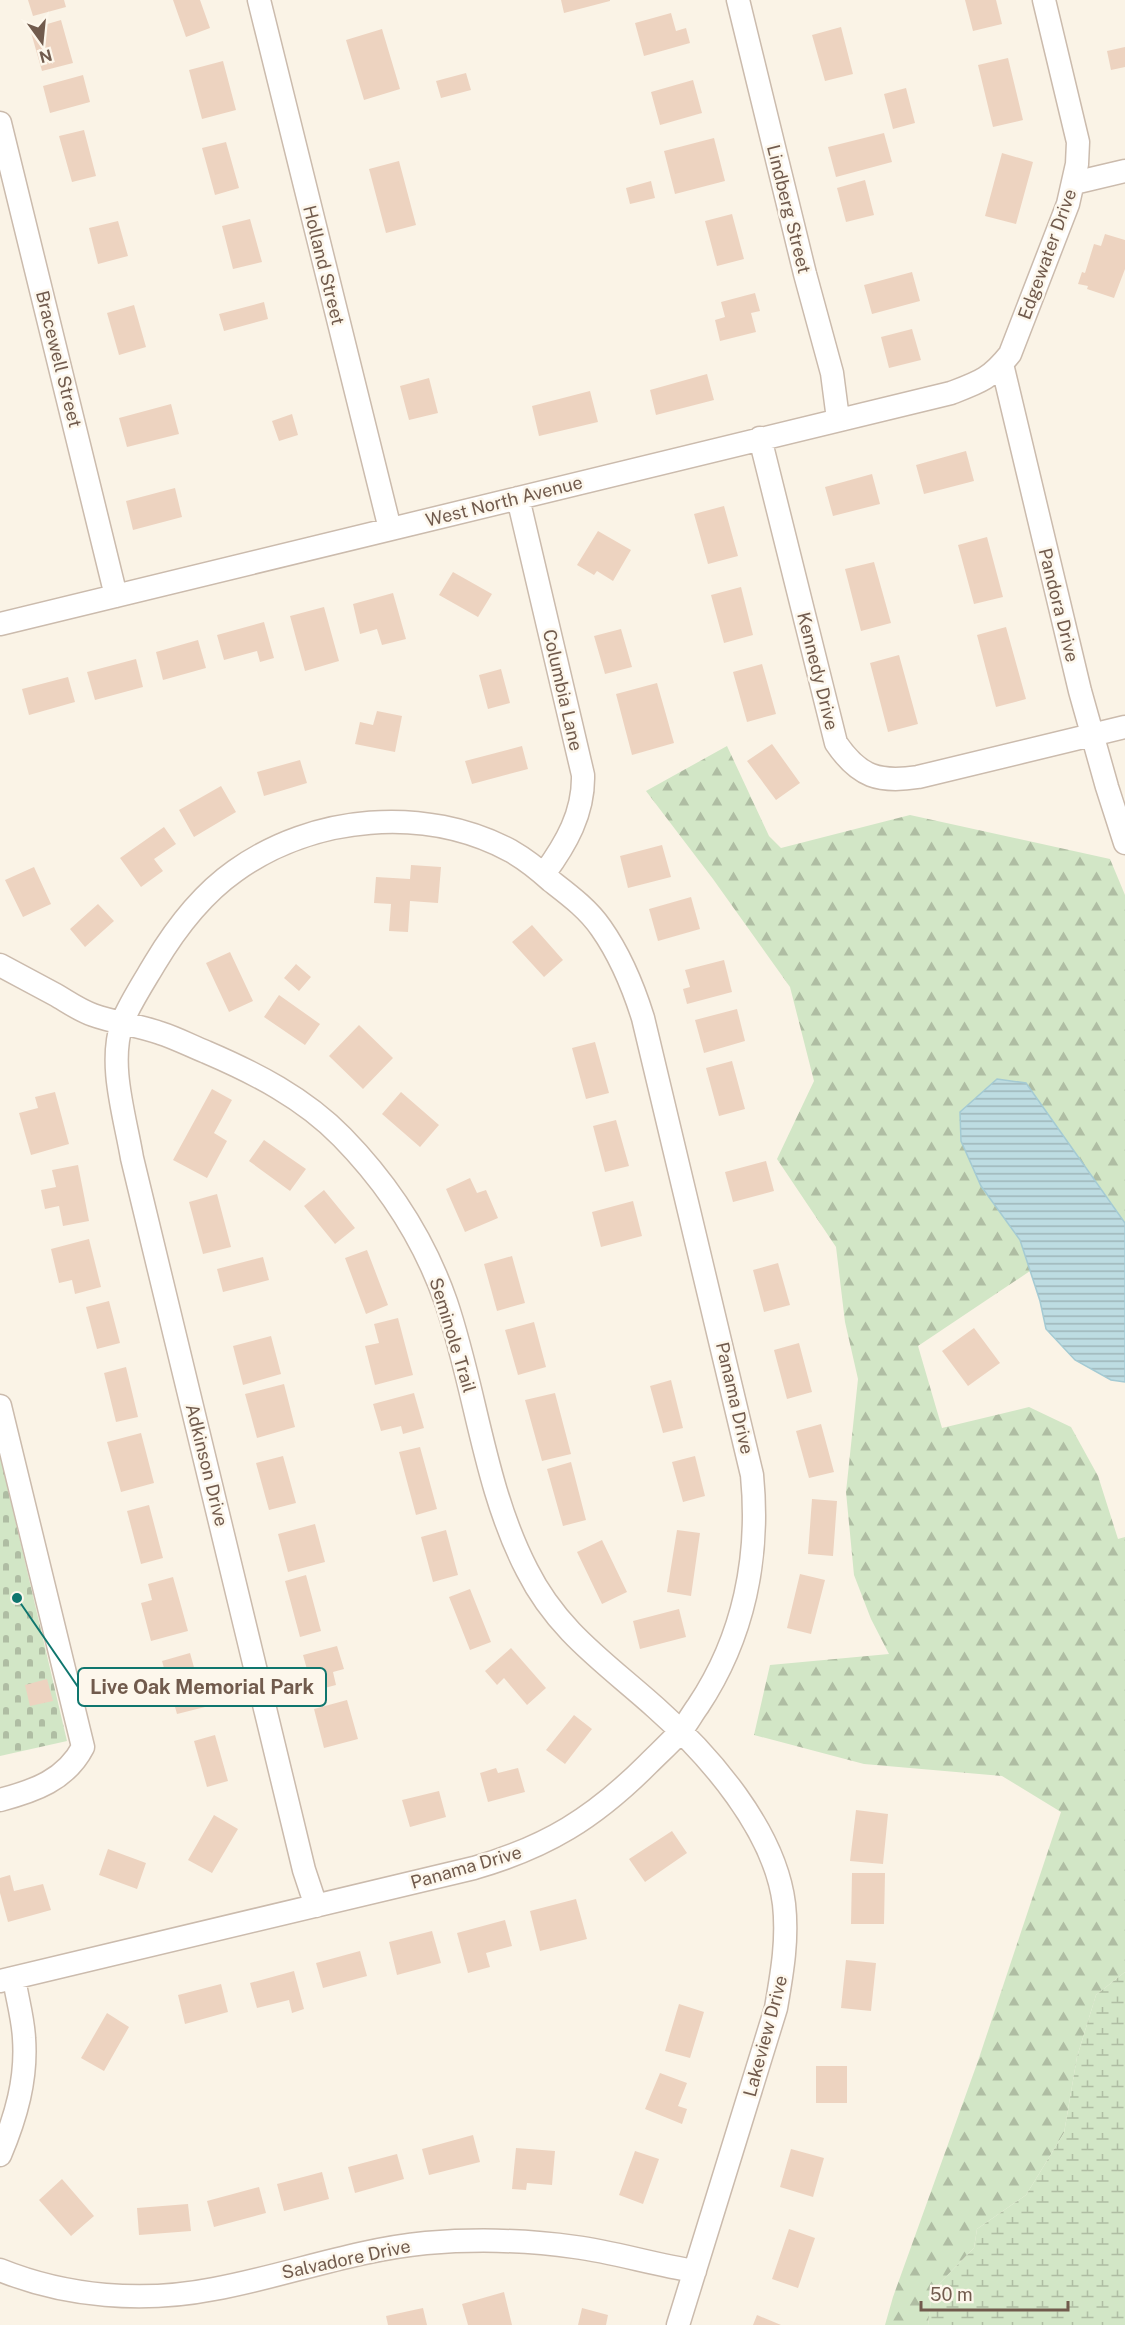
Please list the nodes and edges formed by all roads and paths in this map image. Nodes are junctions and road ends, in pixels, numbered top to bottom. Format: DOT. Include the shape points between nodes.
graph roads {
  1 [pos="259,0"];
  2 [pos="738,0"];
  3 [pos="1044,0"];
  4 [pos="0,123"];
  5 [pos="1125,171"];
  6 [pos="1074,183"];
  7 [pos="1002,364"];
  8 [pos="838,419"];
  9 [pos="760,438"];
  10 [pos="519,498"];
  11 [pos="390,529"];
  12 [pos="116,596"];
  13 [pos="0,624"];
  14 [pos="1125,727"];
  15 [pos="1092,735"];
  16 [pos="1125,843"];
  17 [pos="543,874"];
  18 [pos="0,965"];
  19 [pos="122,1023"];
  20 [pos="0,1406"];
  21 [pos="681,1732"];
  22 [pos="0,1800"];
  23 [pos="316,1906"];
  24 [pos="7,1980"];
  25 [pos="0,2155"];
  26 [pos="0,2270"];
  27 [pos="695,2271"];
  28 [pos="678,2325"];
  1 -- 11 [label="street, Holland Street"];
  2 -- 8 [label="street, Lindberg Street" via="832,373"];
  3 -- 6 [label="street, Edgewater Drive" via="1078,142"];
  4 -- 12 [label="street, Bracewell Street"];
  5 -- 6 [label="street"];
  6 -- 7 [label="street, Edgewater Drive" via="1010,354"];
  7 -- 8 [label="street, West North Avenue" via="984,380 951,393"];
  7 -- 15 [label="street, Pandora Drive"];
  8 -- 9 [label="street, West North Avenue"];
  9 -- 10 [label="street, West North Avenue"];
  9 -- 15 [label="street, Kennedy Drive" via="836,743 846,758 870,775 896,780"];
  10 -- 11 [label="street, West North Avenue"];
  10 -- 17 [label="street, Columbia Lane" via="583,775 573,829"];
  11 -- 12 [label="street, West North Avenue"];
  12 -- 13 [label="street, West North Avenue"];
  14 -- 15 [label="street, Kennedy Drive"];
  15 -- 16 [label="street, Pandora Drive"];
  17 -- 19 [label="street, Panama Drive" via="512,852 482,839 429,825 356,824 297,838 232,872 198,904 173,934"];
  17 -- 21 [label="street, Panama Drive" via="600,926 635,992 752,1475 753,1547 748,1592 725,1661"];
  18 -- 19 [label="street, Seminole Trail" via="76,1008"];
  19 -- 21 [label="street, Seminole Trail" via="161,1033 273,1084 341,1136 384,1185 420,1242 445,1299 508,1530 528,1573 567,1629 590,1653"];
  19 -- 23 [label="street, Adkinson Drive" via="118,1077 132,1158 304,1870"];
  20 -- 22 [label="street" via="82,1747 75,1762 55,1778 27,1793"];
  21 -- 23 [label="street, Panama Drive" via="618,1793 541,1844 474,1868"];
  21 -- 27 [label="street, Lakeview Drive" via="716,1768 760,1836 780,1886 786,1928 776,2008"];
  23 -- 24 [label="street, Panama Drive"];
  24 -- 25 [label="street" via="24,2036 25,2070 17,2112"];
  26 -- 27 [label="street, Salvadore Drive" via="42,2285 96,2294 169,2296 404,2246 509,2241 577,2247"];
  27 -- 28 [label="street, Lakeview Drive"];
}
